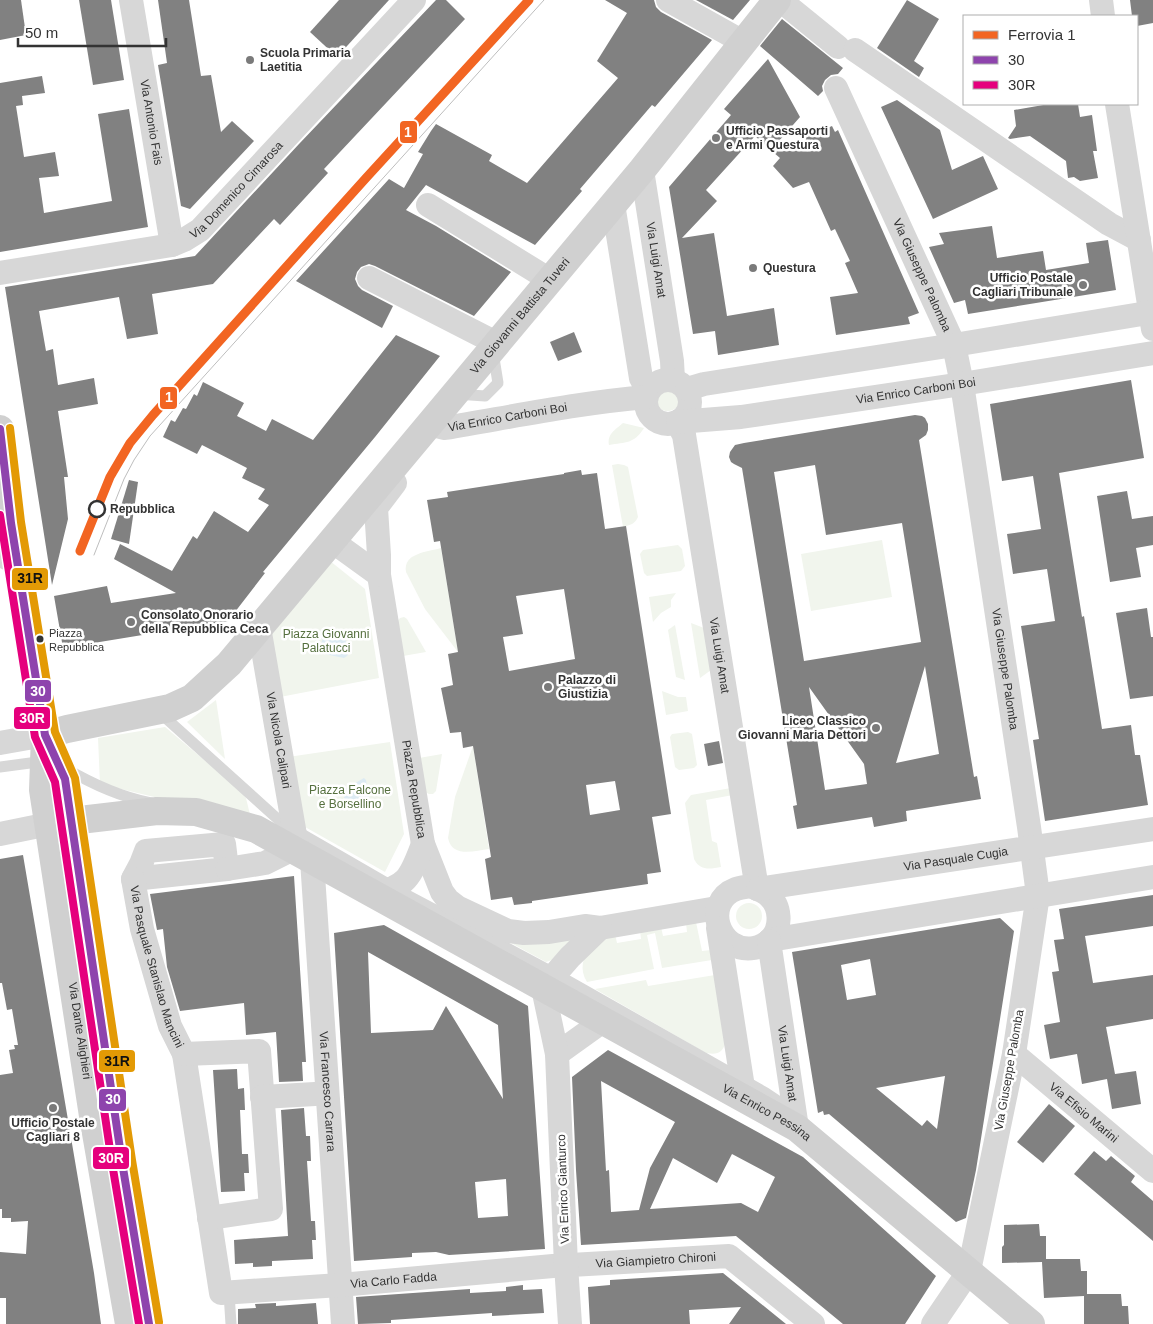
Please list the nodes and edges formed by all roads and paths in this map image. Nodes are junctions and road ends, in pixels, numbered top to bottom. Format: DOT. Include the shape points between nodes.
graph roads {
  1 [pos="131,0"];
  2 [pos="414,0"];
  3 [pos="668,0"];
  4 [pos="778,0"];
  5 [pos="1101,0"];
  6 [pos="1103,15"];
  7 [pos="743,42"];
  8 [pos="836,88"];
  9 [pos="1117,105"];
  10 [pos="642,170"];
  11 [pos="613,204"];
  12 [pos="428,205"];
  13 [pos="1139,240"];
  14 [pos="172,245"];
  15 [pos="0,273"];
  16 [pos="369,278"];
  17 [pos="550,280"];
  18 [pos="1152,318"];
  19 [pos="954,345"];
  20 [pos="494,346"];
  21 [pos="1153,353"];
  22 [pos="680,384"];
  23 [pos="962,384"];
  24 [pos="647,394"];
  25 [pos="678,422"];
  26 [pos="437,426"];
  27 [pos="0,430"];
  28 [pos="0,484"];
  29 [pos="5,532"];
  30 [pos="332,541"];
  31 [pos="378,574"];
  32 [pos="259,627"];
  33 [pos="158,711"];
  34 [pos="0,742"];
  35 [pos="42,752"];
  36 [pos="0,767"];
  37 [pos="207,815"];
  38 [pos="54,824"];
  39 [pos="1153,829"];
  40 [pos="0,834"];
  41 [pos="224,844"];
  42 [pos="423,844"];
  43 [pos="1032,847"];
  44 [pos="299,848"];
  45 [pos="227,869"];
  46 [pos="1153,877"];
  47 [pos="133,878"];
  48 [pos="758,889"];
  49 [pos="385,891"];
  50 [pos="1038,895"];
  51 [pos="717,916"];
  52 [pos="600,928"];
  53 [pos="770,940"];
  54 [pos="550,981"];
  55 [pos="603,1021"];
  56 [pos="184,1054"];
  57 [pos="557,1054"];
  58 [pos="1014,1054"];
  59 [pos="744,1090"];
  60 [pos="315,1094"];
  61 [pos="262,1098"];
  62 [pos="801,1121"];
  63 [pos="1153,1171"];
  64 [pos="209,1218"];
  65 [pos="927,1222"];
  66 [pos="566,1265"];
  67 [pos="970,1266"];
  68 [pos="340,1285"];
  69 [pos="225,1293"];
  70 [pos="1035,1321"];
  71 [pos="120,1324"];
  72 [pos="129,1324"];
  73 [pos="149,1324"];
  74 [pos="231,1324"];
  75 [pos="343,1324"];
  76 [pos="570,1324"];
  77 [pos="813,1324"];
  78 [pos="933,1324"];
  1 -- 14 [label="street, Via Antonio Fais"];
  2 -- 14 [label="street, Via Domenico Cimarosa" via="200,230"];
  3 -- 7 [label="street"];
  4 -- 7 [label="street, Via Giovanni Battista Tuveri"];
  4 -- 13 [label="street" via="1109,224"];
  5 -- 6 [label="street"];
  7 -- 10 [label="street, Via Giovanni Battista Tuveri"];
  8 -- 19 [label="street, Via Giuseppe Palomba"];
  9 -- 13 [label="street"];
  10 -- 11 [label="street, Via Giovanni Battista Tuveri"];
  10 -- 22 [label="street, Via Luigi Amat" via="672,361"];
  11 -- 17 [label="street, Via Giovanni Battista Tuveri"];
  11 -- 24 [label="street" via="641,378"];
  12 -- 17 [label="street"];
  13 -- 18 [label="street"];
  14 -- 15 [label="street, Via Domenico Cimarosa"];
  16 -- 20 [label="street"];
  17 -- 20 [label="street, Via Giovanni Battista Tuveri"];
  18 -- 19 [label="street, Via Enrico Carboni Boi"];
  19 -- 22 [label="street, Via Enrico Carboni Boi"];
  19 -- 23 [label="street, Via Giuseppe Palomba"];
  20 -- 26 [label="street, Via Giovanni Battista Tuveri" via="454,394"];
  21 -- 23 [label="street, Via Enrico Carboni Boi"];
  22 -- 24 [label="street, Via Enrico Carboni Boi" via="666,379 658,381"];
  22 -- 25 [label="street" via="690,396 690,404"];
  23 -- 25 [label="street, Via Enrico Carboni Boi" via="740,417"];
  23 -- 43 [label="street, Via Giuseppe Palomba"];
  24 -- 25 [label="street, Via Enrico Carboni Boi" via="645,404 655,421 666,424"];
  24 -- 26 [label="street, Via Enrico Carboni Boi"];
  25 -- 48 [label="street, Via Luigi Amat" via="684,435"];
  26 -- 30 [label="street, Via Giovanni Battista Tuveri"];
  26 -- 31 [label="street, Piazza Repubblica" via="436,432 376,508"];
  27 -- 29 [label="street, Via Dante Alighieri"];
  28 -- 29 [label="street, Via Dante Alighieri"];
  29 -- 35 [label="street, Via Dante Alighieri"];
  30 -- 31 [label="street"];
  30 -- 32 [label="street, Via Giovanni Battista Tuveri"];
  31 -- 42 [label="street, Piazza Repubblica"];
  32 -- 33 [label="street" via="229,664 192,698"];
  32 -- 44 [label="street, Via Nicola Calipari"];
  33 -- 35 [label="street" via="66,729"];
  33 -- 44 [label="lane" via="281,822"];
  34 -- 35 [label="street"];
  35 -- 36 [label="lane"];
  35 -- 37 [label="lane" via="96,785 114,792"];
  35 -- 38 [label="street, Via Dante Alighieri" via="43,790"];
  37 -- 38 [label="street" via="157,811"];
  37 -- 41 [label="street"];
  37 -- 44 [label="street" via="256,829"];
  38 -- 40 [label="street"];
  38 -- 71 [label="lane" via="46,862"];
  38 -- 72 [label="street, Via Dante Alighieri" via="93,1116"];
  38 -- 73 [label="street, Via Dante Alighieri" via="120,1152"];
  39 -- 43 [label="street, Via Pasquale Cugia"];
  41 -- 45 [label="street"];
  41 -- 47 [label="street" via="146,851"];
  42 -- 49 [label="street" via="406,880"];
  42 -- 52 [label="street, Piazza Repubblica" via="448,900 483,920 508,931 524,933 585,926"];
  43 -- 48 [label="street, Via Pasquale Cugia"];
  43 -- 50 [label="street, Via Giuseppe Palomba"];
  44 -- 45 [label="street" via="266,863"];
  44 -- 49 [label="street"];
  44 -- 68 [label="street, Via Francesco Carrara"];
  45 -- 47 [label="street"];
  46 -- 50 [label="street"];
  47 -- 56 [label="street, Via Pasquale Stanislao Mancini" via="142,930 170,1026"];
  48 -- 51 [label="street" via="751,886 734,889 726,895"];
  48 -- 53 [label="street, Via Luigi Amat" via="774,901 778,912 777,928"];
  49 -- 54 [label="lane"];
  49 -- 54 [label="street, Via Enrico Pessina" via="472,949"];
  50 -- 53 [label="street"];
  50 -- 58 [label="street, Via Giuseppe Palomba"];
  51 -- 52 [label="street"];
  51 -- 53 [label="street" via="723,937 733,945 746,949 760,947"];
  51 -- 59 [label="street"];
  52 -- 54 [label="street"];
  53 -- 62 [label="street, Via Luigi Amat"];
  54 -- 55 [label="street, Via Enrico Pessina"];
  54 -- 57 [label="street, Via Enrico Gianturco"];
  54 -- 59 [label="lane"];
  55 -- 57 [label="street"];
  55 -- 59 [label="street, Via Enrico Pessina"];
  56 -- 61 [label="street, Via Pasquale Stanislao Mancini" via="259,1051"];
  56 -- 64 [label="street, Via Pasquale Stanislao Mancini"];
  57 -- 66 [label="street, Via Enrico Gianturco"];
  58 -- 63 [label="street, Via Efisio Marini"];
  58 -- 67 [label="street, Via Giuseppe Palomba"];
  59 -- 62 [label="street, Via Enrico Pessina"];
  60 -- 61 [label="street"];
  61 -- 64 [label="street, Via Pasquale Stanislao Mancini" via="271,1209"];
  62 -- 67 [label="street, Via Enrico Pessina"];
  64 -- 69 [label="street, Via Pasquale Stanislao Mancini"];
  65 -- 67 [label="lane"];
  66 -- 68 [label="street, Via Carlo Fadda"];
  66 -- 76 [label="street, Via Enrico Gianturco"];
  66 -- 77 [label="street, Via Giampietro Chironi" via="729,1256"];
  67 -- 70 [label="street, Via Enrico Pessina"];
  67 -- 78 [label="street"];
  68 -- 69 [label="street, Via Carlo Fadda"];
  68 -- 75 [label="street, Via Francesco Carrara"];
  69 -- 74 [label="lane"];
}
